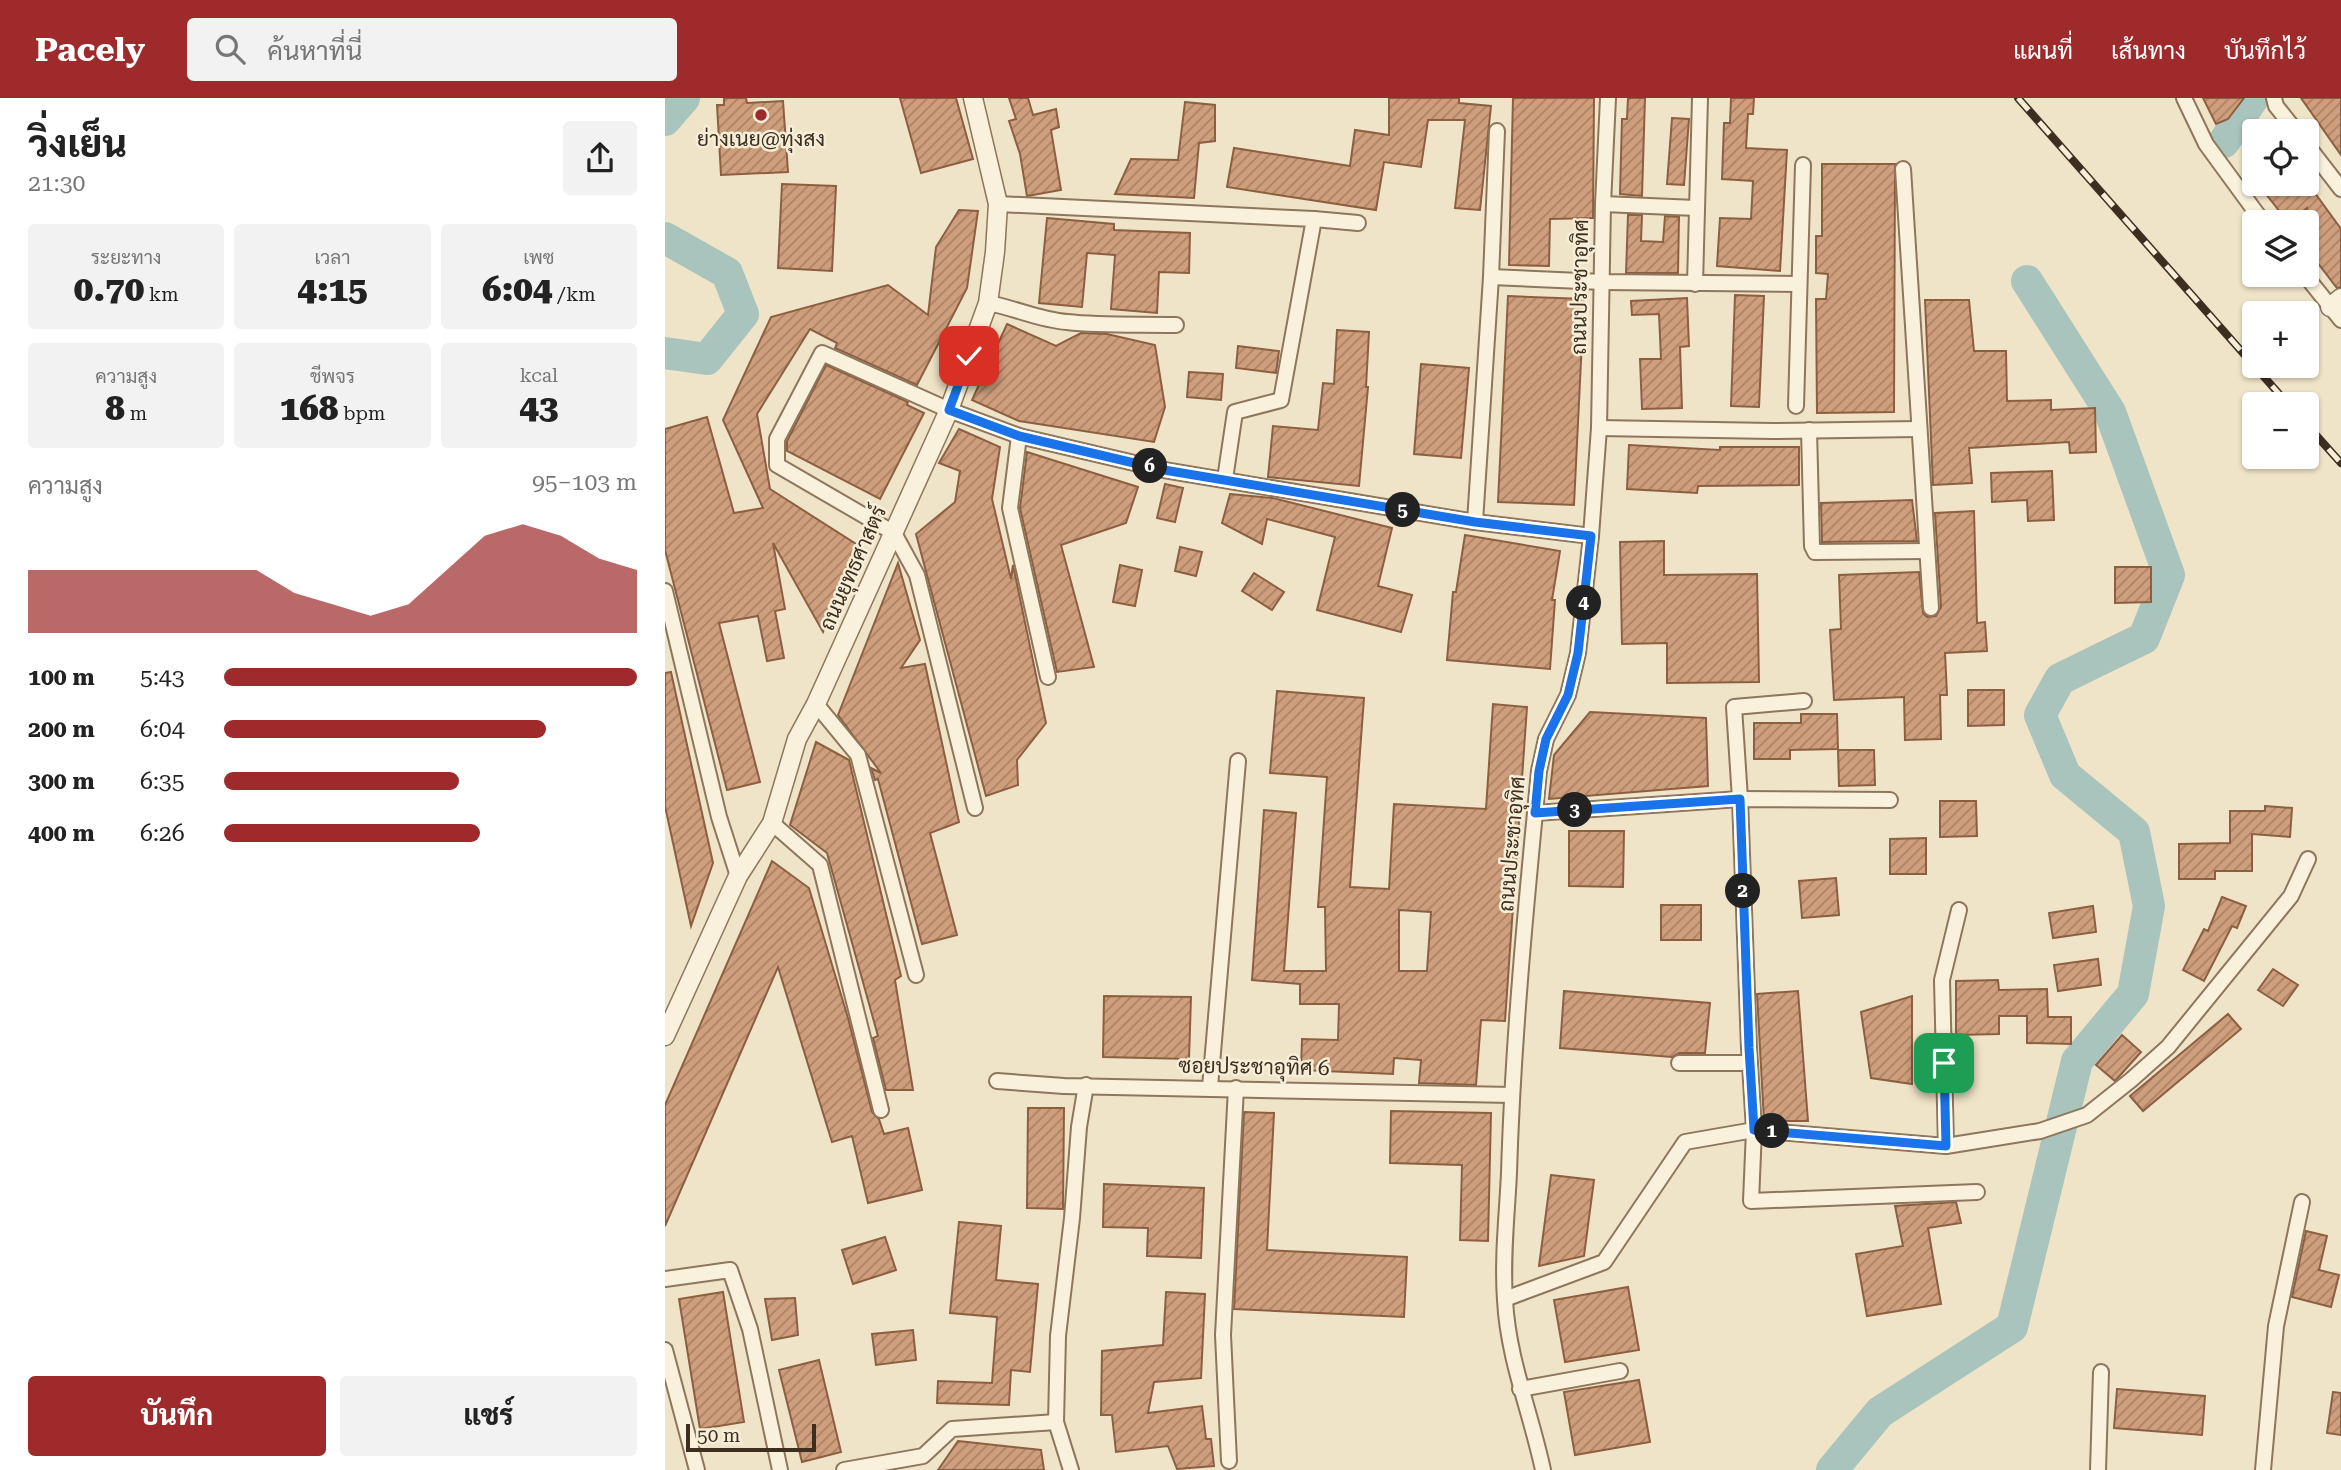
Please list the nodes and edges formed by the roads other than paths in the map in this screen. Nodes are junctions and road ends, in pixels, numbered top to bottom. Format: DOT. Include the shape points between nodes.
graph roads {
  1 [pos="973,98"];
  2 [pos="1608,98"];
  3 [pos="1700,98"];
  4 [pos="2184,98"];
  5 [pos="2274,98"];
  6 [pos="2287,119"];
  7 [pos="1497,131"];
  8 [pos="2319,161"];
  9 [pos="1803,165"];
  10 [pos="1903,169"];
  11 [pos="2341,189"];
  12 [pos="998,204"];
  13 [pos="1603,204"];
  14 [pos="1696,208"];
  15 [pos="2254,210"];
  16 [pos="1314,219"];
  17 [pos="1358,223"];
  18 [pos="1491,277"];
  19 [pos="1603,282"];
  20 [pos="1695,284"];
  21 [pos="1799,284"];
  22 [pos="2317,287"];
  23 [pos="988,303"];
  24 [pos="2337,308"];
  25 [pos="1176,325"];
  26 [pos="1796,406"];
  27 [pos="949,410"];
  28 [pos="1599,428"];
  29 [pos="1918,429"];
  30 [pos="1809,430"];
  31 [pos="1019,436"];
  32 [pos="1225,479"];
  33 [pos="1475,522"];
  34 [pos="894,533"];
  35 [pos="1591,536"];
  36 [pos="1927,551"];
  37 [pos="665,591"];
  38 [pos="1931,608"];
  39 [pos="1048,677"];
  40 [pos="1804,701"];
  41 [pos="816,704"];
  42 [pos="1238,761"];
  43 [pos="1740,799"];
  44 [pos="1890,800"];
  45 [pos="975,808"];
  46 [pos="1535,813"];
  47 [pos="772,823"];
  48 [pos="2308,859"];
  49 [pos="738,876"];
  50 [pos="1959,911"];
  51 [pos="916,975"];
  52 [pos="665,1036"];
  53 [pos="1679,1063"];
  54 [pos="1750,1063"];
  55 [pos="997,1081"];
  56 [pos="1086,1085"];
  57 [pos="1210,1087"];
  58 [pos="1236,1088"];
  59 [pos="1511,1095"];
  60 [pos="881,1110"];
  61 [pos="1754,1130"];
  62 [pos="1946,1146"];
  63 [pos="1977,1192"];
  64 [pos="2302,1202"];
  65 [pos="665,1279"];
  66 [pos="1505,1299"];
  67 [pos="665,1350"];
  68 [pos="1621,1371"];
  69 [pos="2101,1372"];
  70 [pos="1520,1389"];
  71 [pos="1056,1422"];
  72 [pos="1229,1461"];
  73 [pos="697,1470"];
  74 [pos="780,1470"];
  75 [pos="844,1470"];
  76 [pos="1071,1470"];
  77 [pos="1543,1470"];
  78 [pos="2098,1470"];
  79 [pos="2263,1470"];
  1 -- 12 [label="street, ถนนยุทธศาสตร์"];
  2 -- 13 [label="street, ถนนประชาอุทิศ"];
  3 -- 14 [label="street"];
  4 -- 15 [label="street" via="2206,145"];
  5 -- 6 [label="street"];
  7 -- 18 [label="street"];
  8 -- 11 [label="street"];
  9 -- 21 [label="street"];
  10 -- 29 [label="street"];
  12 -- 16 [label="street"];
  12 -- 23 [label="street, ถนนยุทธศาสตร์"];
  13 -- 14 [label="street"];
  13 -- 19 [label="street, ถนนประชาอุทิศ"];
  14 -- 20 [label="street"];
  16 -- 17 [label="street"];
  16 -- 32 [label="street" via="1281,400 1235,412"];
  18 -- 19 [label="street"];
  18 -- 33 [label="street"];
  19 -- 20 [label="street"];
  19 -- 28 [label="street, ถนนประชาอุทิศ"];
  20 -- 21 [label="street"];
  21 -- 26 [label="street"];
  22 -- 24 [label="street"];
  23 -- 25 [label="street" via="1066,322"];
  23 -- 27 [label="street, ถนนยุทธศาสตร์"];
  27 -- 31 [label="street"];
  27 -- 34 [label="street, ถนนยุทธศาสตร์"];
  27 -- 34 [label="street" via="822,353 777,439 777,465"];
  28 -- 30 [label="street"];
  28 -- 35 [label="street, ถนนประชาอุทิศ"];
  29 -- 30 [label="street"];
  29 -- 36 [label="street"];
  30 -- 36 [label="street" via="1815,552"];
  31 -- 32 [label="street" via="1164,470"];
  31 -- 39 [label="street" via="1010,508"];
  32 -- 33 [label="street"];
  33 -- 35 [label="street"];
  34 -- 41 [label="street, ถนนยุทธศาสตร์"];
  34 -- 45 [label="street" via="917,575"];
  35 -- 46 [label="street, ถนนประชาอุทิศ" via="1578,653 1568,695 1546,739"];
  36 -- 38 [label="street"];
  37 -- 49 [label="street" via="719,817"];
  40 -- 43 [label="street" via="1734,707"];
  41 -- 47 [label="street, ถนนยุทธศาสตร์" via="797,739"];
  41 -- 51 [label="street" via="858,755"];
  42 -- 57 [label="street"];
  43 -- 44 [label="street"];
  43 -- 46 [label="street"];
  43 -- 54 [label="street"];
  46 -- 59 [label="street, ถนนประชาอุทิศ"];
  47 -- 49 [label="street, ถนนยุทธศาสตร์"];
  47 -- 60 [label="street" via="820,865"];
  48 -- 62 [label="street" via="2291,896 2168,1047 2087,1115 2041,1131"];
  49 -- 52 [label="street, ถนนยุทธศาสตร์"];
  50 -- 62 [label="street" via="1942,980"];
  53 -- 54 [label="street"];
  54 -- 61 [label="street"];
  55 -- 56 [label="street, ซอยประชาอุทิศ 6"];
  56 -- 57 [label="street, ซอยประชาอุทิศ 6"];
  56 -- 71 [label="street" via="1058,1336"];
  57 -- 58 [label="street, ซอยประชาอุทิศ 6"];
  58 -- 59 [label="street, ซอยประชาอุทิศ 6"];
  58 -- 72 [label="street" via="1223,1335"];
  59 -- 66 [label="street, ถนนประชาอุทิศ"];
  61 -- 62 [label="street"];
  61 -- 63 [label="street" via="1751,1200"];
  61 -- 66 [label="street" via="1685,1142 1604,1262"];
  64 -- 79 [label="street" via="2276,1326"];
  65 -- 74 [label="street" via="730,1270 750,1329"];
  66 -- 70 [label="street, ถนนประชาอุทิศ"];
  67 -- 73 [label="street"];
  68 -- 70 [label="street"];
  69 -- 78 [label="street"];
  70 -- 77 [label="street, ถนนประชาอุทิศ"];
  71 -- 75 [label="street" via="952,1429 923,1456"];
  71 -- 76 [label="street"];
}
